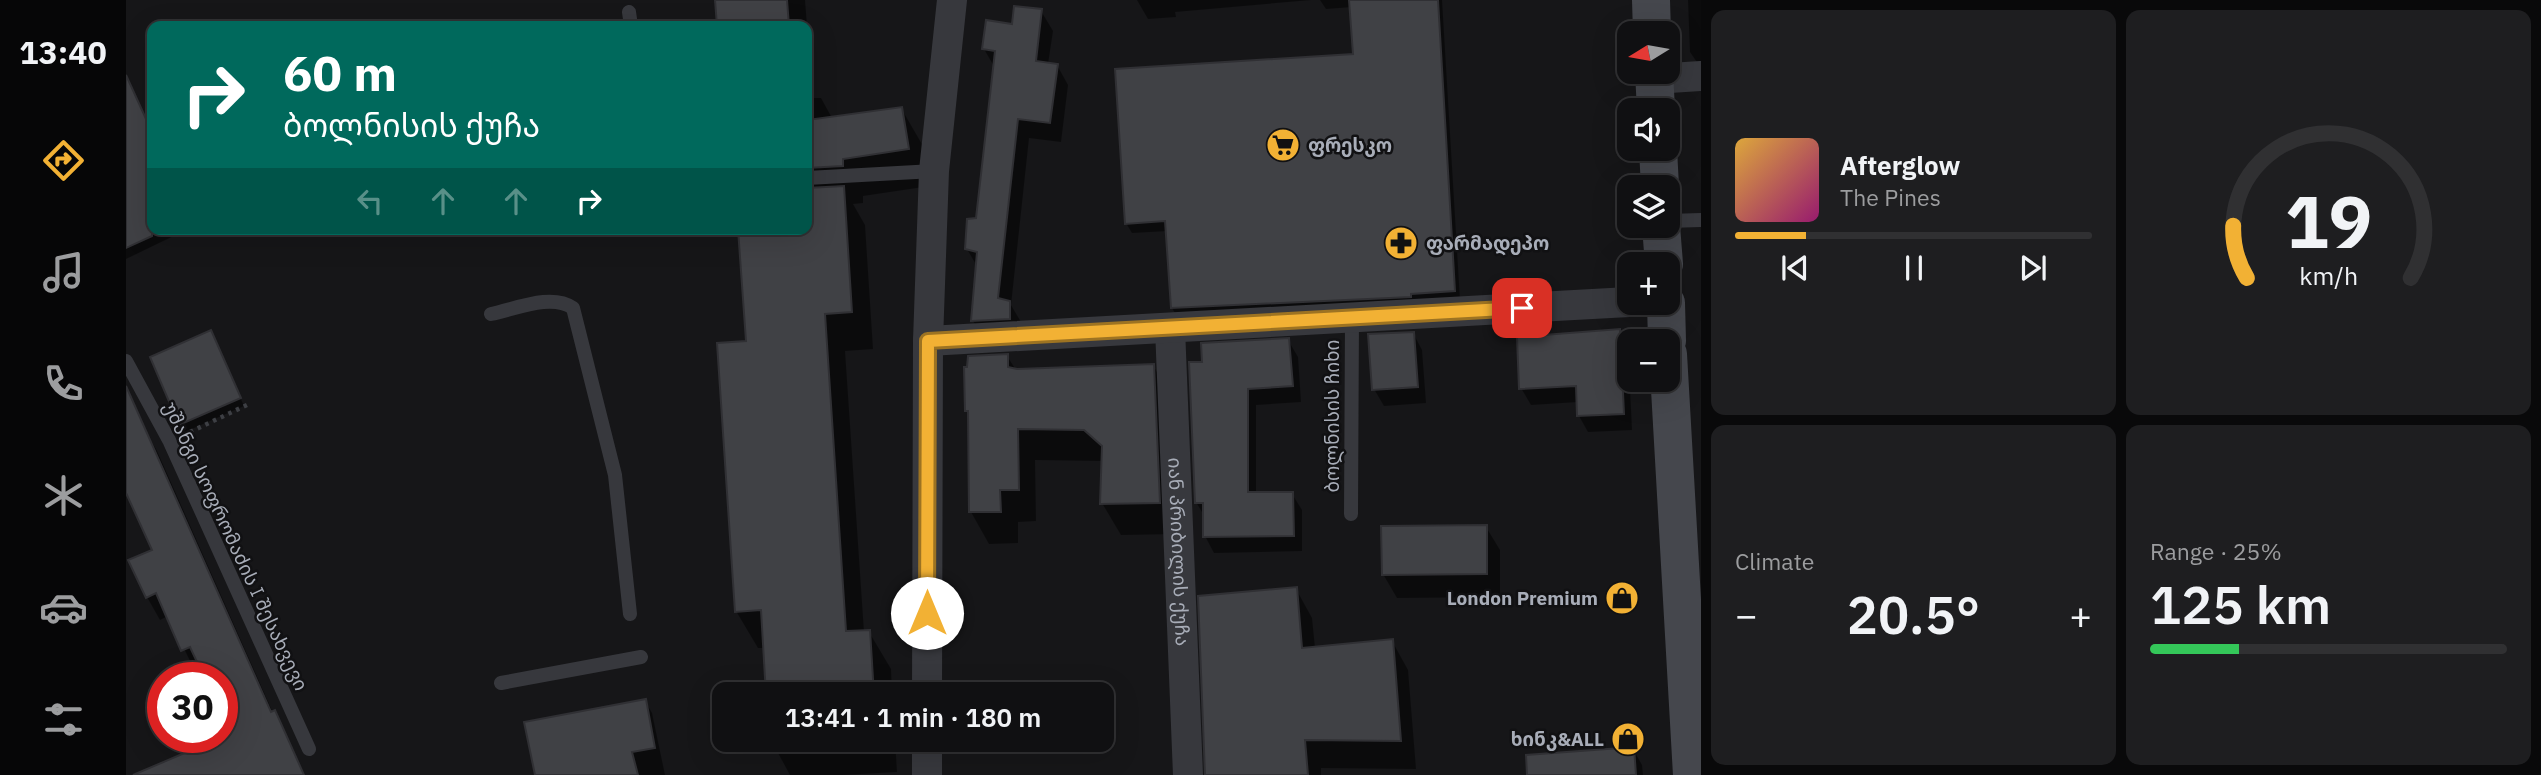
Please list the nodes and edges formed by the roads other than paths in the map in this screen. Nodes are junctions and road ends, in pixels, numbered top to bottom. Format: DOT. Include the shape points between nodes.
graph roads {
  1 [pos="952,0"];
  2 [pos="1651,0"];
  3 [pos="1652,21"];
  4 [pos="1701,76"];
  5 [pos="1655,87"];
  6 [pos="934,172"];
  7 [pos="812,178"];
  8 [pos="1701,220"];
  9 [pos="1680,221"];
  10 [pos="1617,303"];
  11 [pos="491,314"];
  12 [pos="1352,318"];
  13 [pos="1170,328"];
  14 [pos="928,341"];
  15 [pos="126,361"];
  16 [pos="131,385"];
  17 [pos="1672,392"];
  18 [pos="1351,514"];
  19 [pos="630,614"];
  20 [pos="641,657"];
  21 [pos="927,682"];
  22 [pos="501,683"];
  23 [pos="309,749"];
  24 [pos="927,752"];
  25 [pos="927,775"];
  26 [pos="1188,775"];
  27 [pos="1692,775"];
  1 -- 6 [label="street"];
  2 -- 3 [label="main road"];
  4 -- 5 [label="street"];
  6 -- 7 [label="lane"];
  6 -- 14 [label="street"];
  8 -- 9 [label="lane"];
  10 -- 12 [label="street"];
  11 -- 19 [label="lane" via="551,301 573,308 615,475"];
  12 -- 13 [label="street"];
  12 -- 18 [label="lane, ბოლნისის ჩიხი"];
  13 -- 14 [label="street"];
  13 -- 26 [label="street, იან პრიბილის ქუჩა"];
  14 -- 21 [label="street"];
  15 -- 16 [label="lane, უშანგი სოფრომაძის I შესახვევი"];
  16 -- 23 [label="lane, უშანგი სოფრომაძის I შესახვევი" via="170,442"];
  17 -- 27 [label="main road" via="1681,491"];
  20 -- 22 [label="lane"];
  24 -- 25 [label="street"];
}
